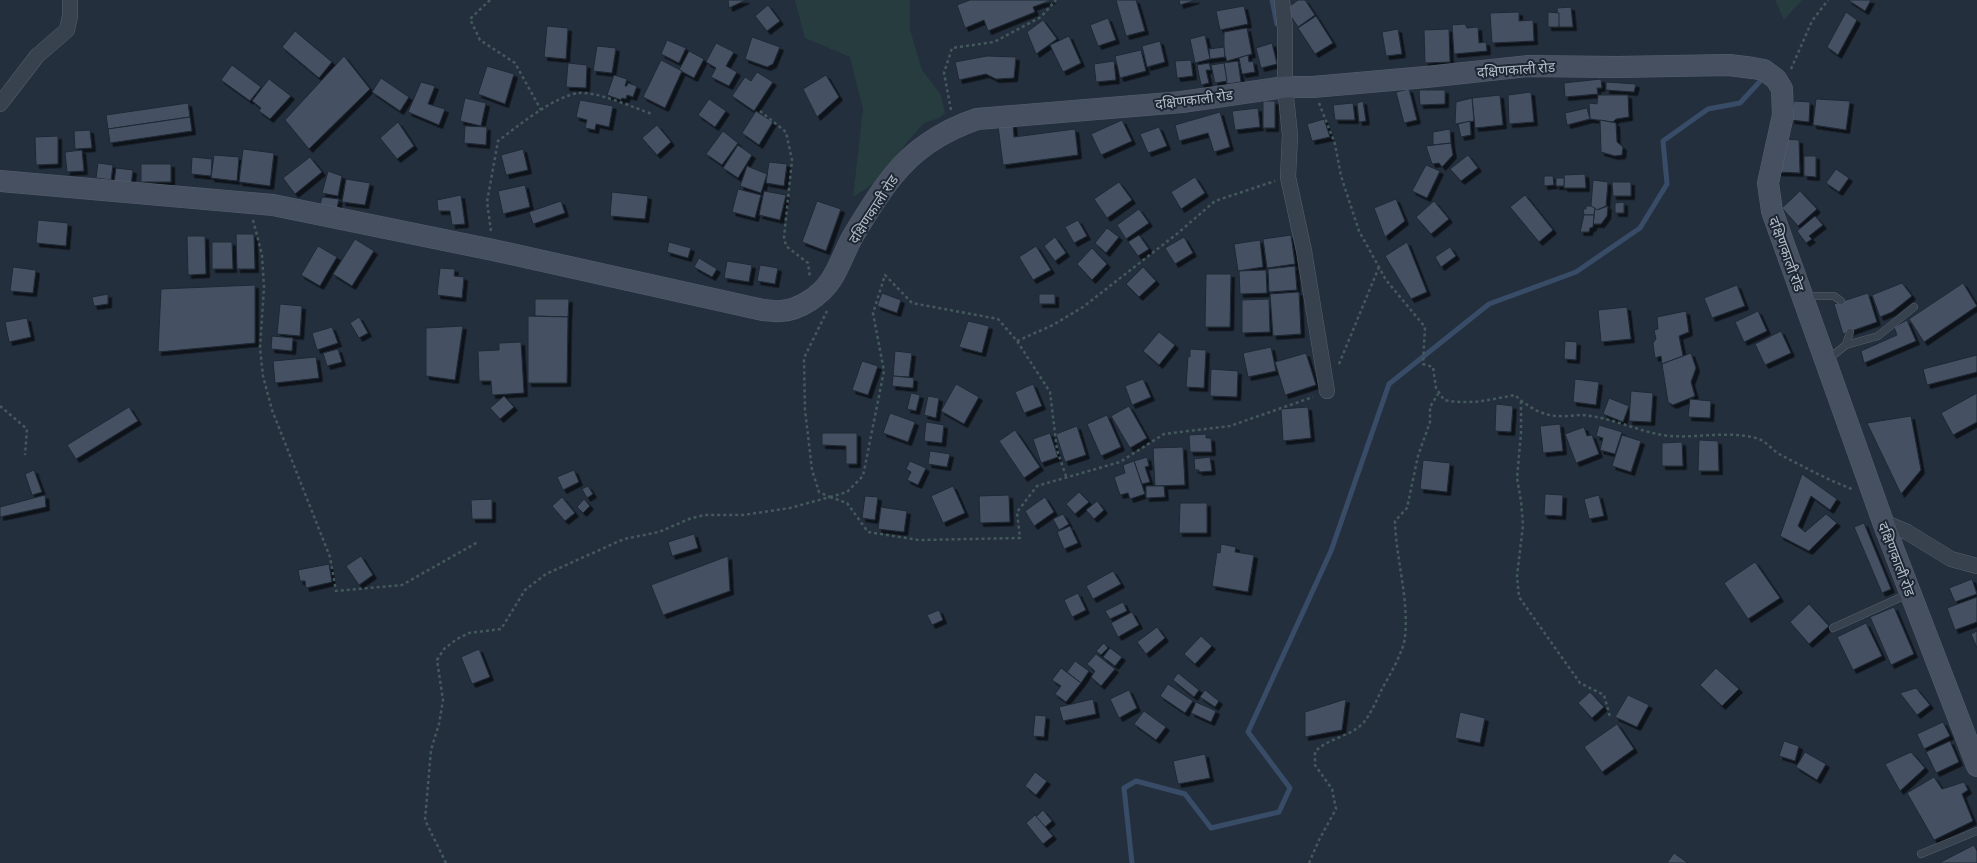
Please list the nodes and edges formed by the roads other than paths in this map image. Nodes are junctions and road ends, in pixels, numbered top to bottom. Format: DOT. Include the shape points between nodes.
graph roads {
  1 [pos="70,0"];
  2 [pos="1282,0"];
  3 [pos="1285,87"];
  4 [pos="0,104"];
  5 [pos="0,181"];
  6 [pos="1802,296"];
  7 [pos="1841,301"];
  8 [pos="1914,307"];
  9 [pos="1850,332"];
  10 [pos="1846,345"];
  11 [pos="1826,362"];
  12 [pos="1327,391"];
  13 [pos="1883,522"];
  14 [pos="1977,566"];
  15 [pos="1910,593"];
  16 [pos="1833,628"];
  17 [pos="1977,766"];
  18 [pos="1977,832"];
  19 [pos="1921,854"];
  1 -- 4 [label="street" via="67,30 38,56"];
  2 -- 3 [label="street" via="1285,28"];
  3 -- 5 [label="main road, दक्षिणकाली रोड" via="1182,102 977,118 955,126 923,146 893,175 852,237 830,281 801,306 782,311 763,310 321,214 248,202"];
  3 -- 6 [label="main road, दक्षिणकाली रोड" via="1313,87 1528,66 1729,65 1764,70 1776,79 1782,89 1783,114 1768,183 1772,211"];
  3 -- 12 [label="street" via="1290,135 1288,177 1304,251"];
  6 -- 7 [label="lane" via="1834,296"];
  6 -- 11 [label="main road, दक्षिणकाली रोड"];
  8 -- 10 [label="lane" via="1878,336"];
  9 -- 10 [label="lane"];
  10 -- 11 [label="lane"];
  11 -- 13 [label="main road, दक्षिणकाली रोड"];
  13 -- 14 [label="street" via="1907,532 1951,558"];
  13 -- 15 [label="main road, दक्षिणकाली रोड"];
  15 -- 16 [label="lane"];
  15 -- 17 [label="main road, दक्षिणकाली रोड"];
  18 -- 19 [label="lane"];
}
